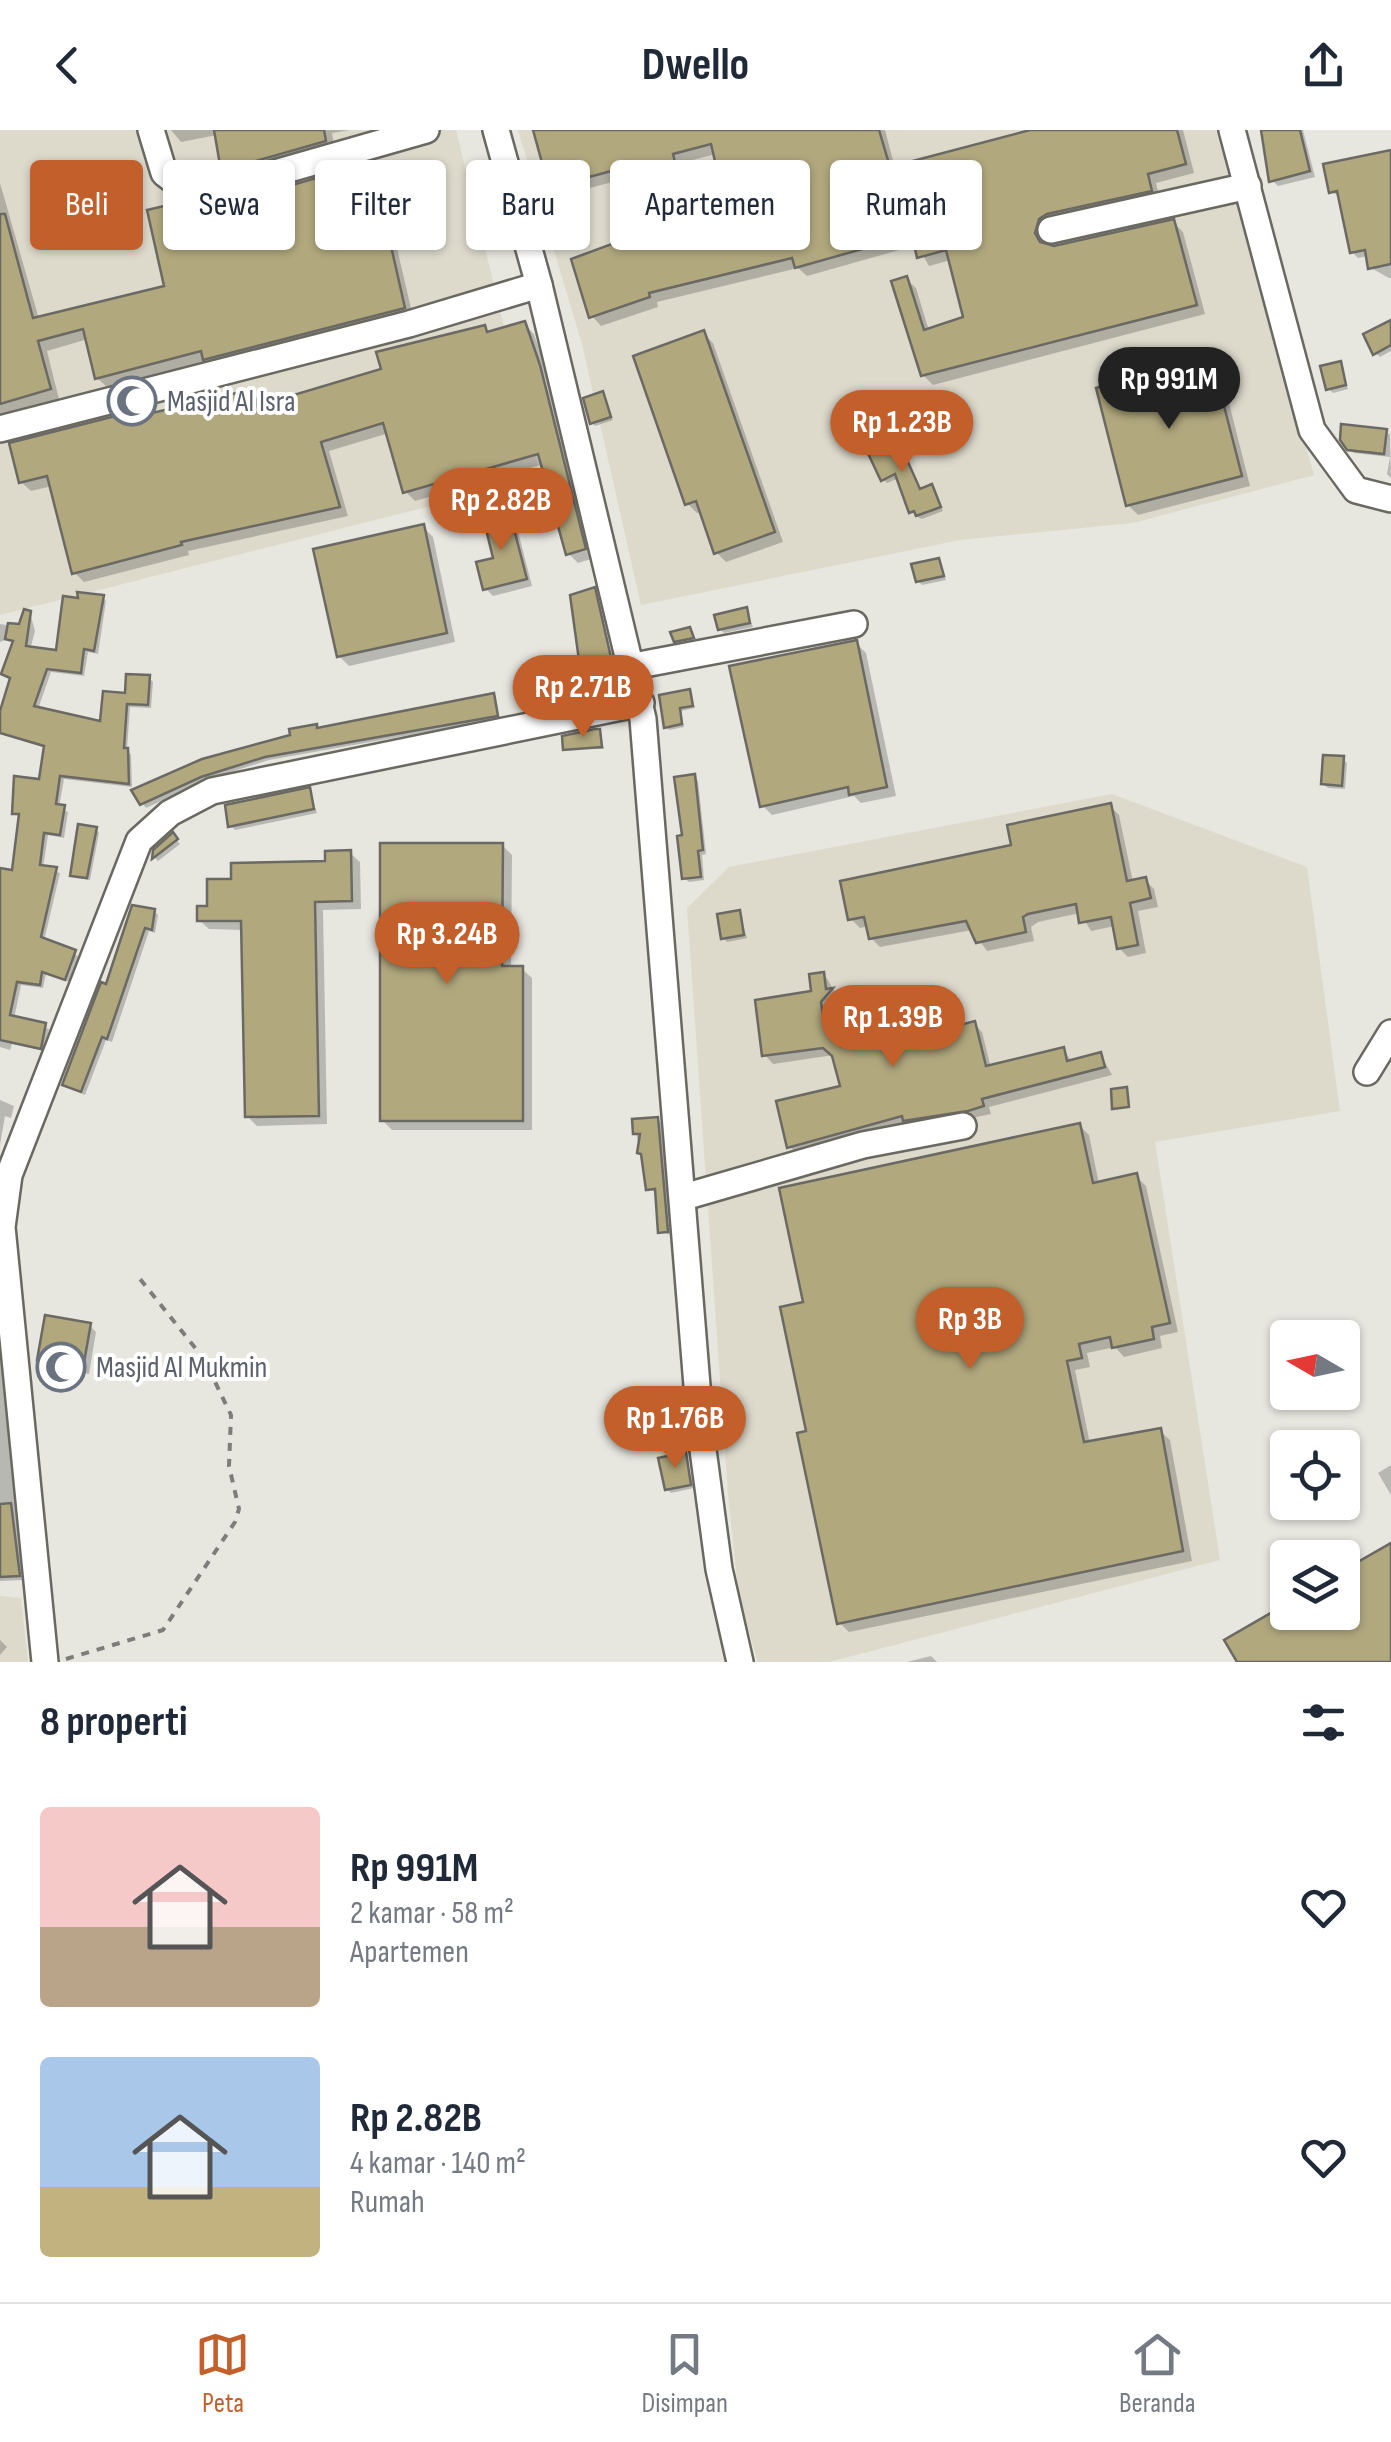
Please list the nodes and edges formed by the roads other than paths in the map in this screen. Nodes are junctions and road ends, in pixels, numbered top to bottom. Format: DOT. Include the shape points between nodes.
graph roads {
  1 [pos="152,130"];
  2 [pos="496,130"];
  3 [pos="1232,130"];
  4 [pos="419,131"];
  5 [pos="1248,186"];
  6 [pos="1052,230"];
  7 [pos="539,284"];
  8 [pos="0,430"];
  9 [pos="1391,499"];
  10 [pos="854,624"];
  11 [pos="634,666"];
  12 [pos="640,703"];
  13 [pos="1391,1033"];
  14 [pos="1366,1072"];
  15 [pos="963,1126"];
  16 [pos="684,1197"];
  17 [pos="44,1662"];
  18 [pos="740,1662"];
  1 -- 4 [label="street" via="164,172 194,196"];
  2 -- 7 [label="street"];
  3 -- 5 [label="street"];
  5 -- 6 [label="street"];
  5 -- 9 [label="street" via="1312,430 1356,490"];
  7 -- 8 [label="street"];
  7 -- 11 [label="street"];
  10 -- 11 [label="street"];
  11 -- 12 [label="street"];
  12 -- 16 [label="street"];
  12 -- 17 [label="street" via="212,790 170,813 139,841 9,1174 2,1227"];
  13 -- 14 [label="street"];
  15 -- 16 [label="street" via="863,1145"];
  16 -- 18 [label="street" via="701,1434 719,1569"];
}
